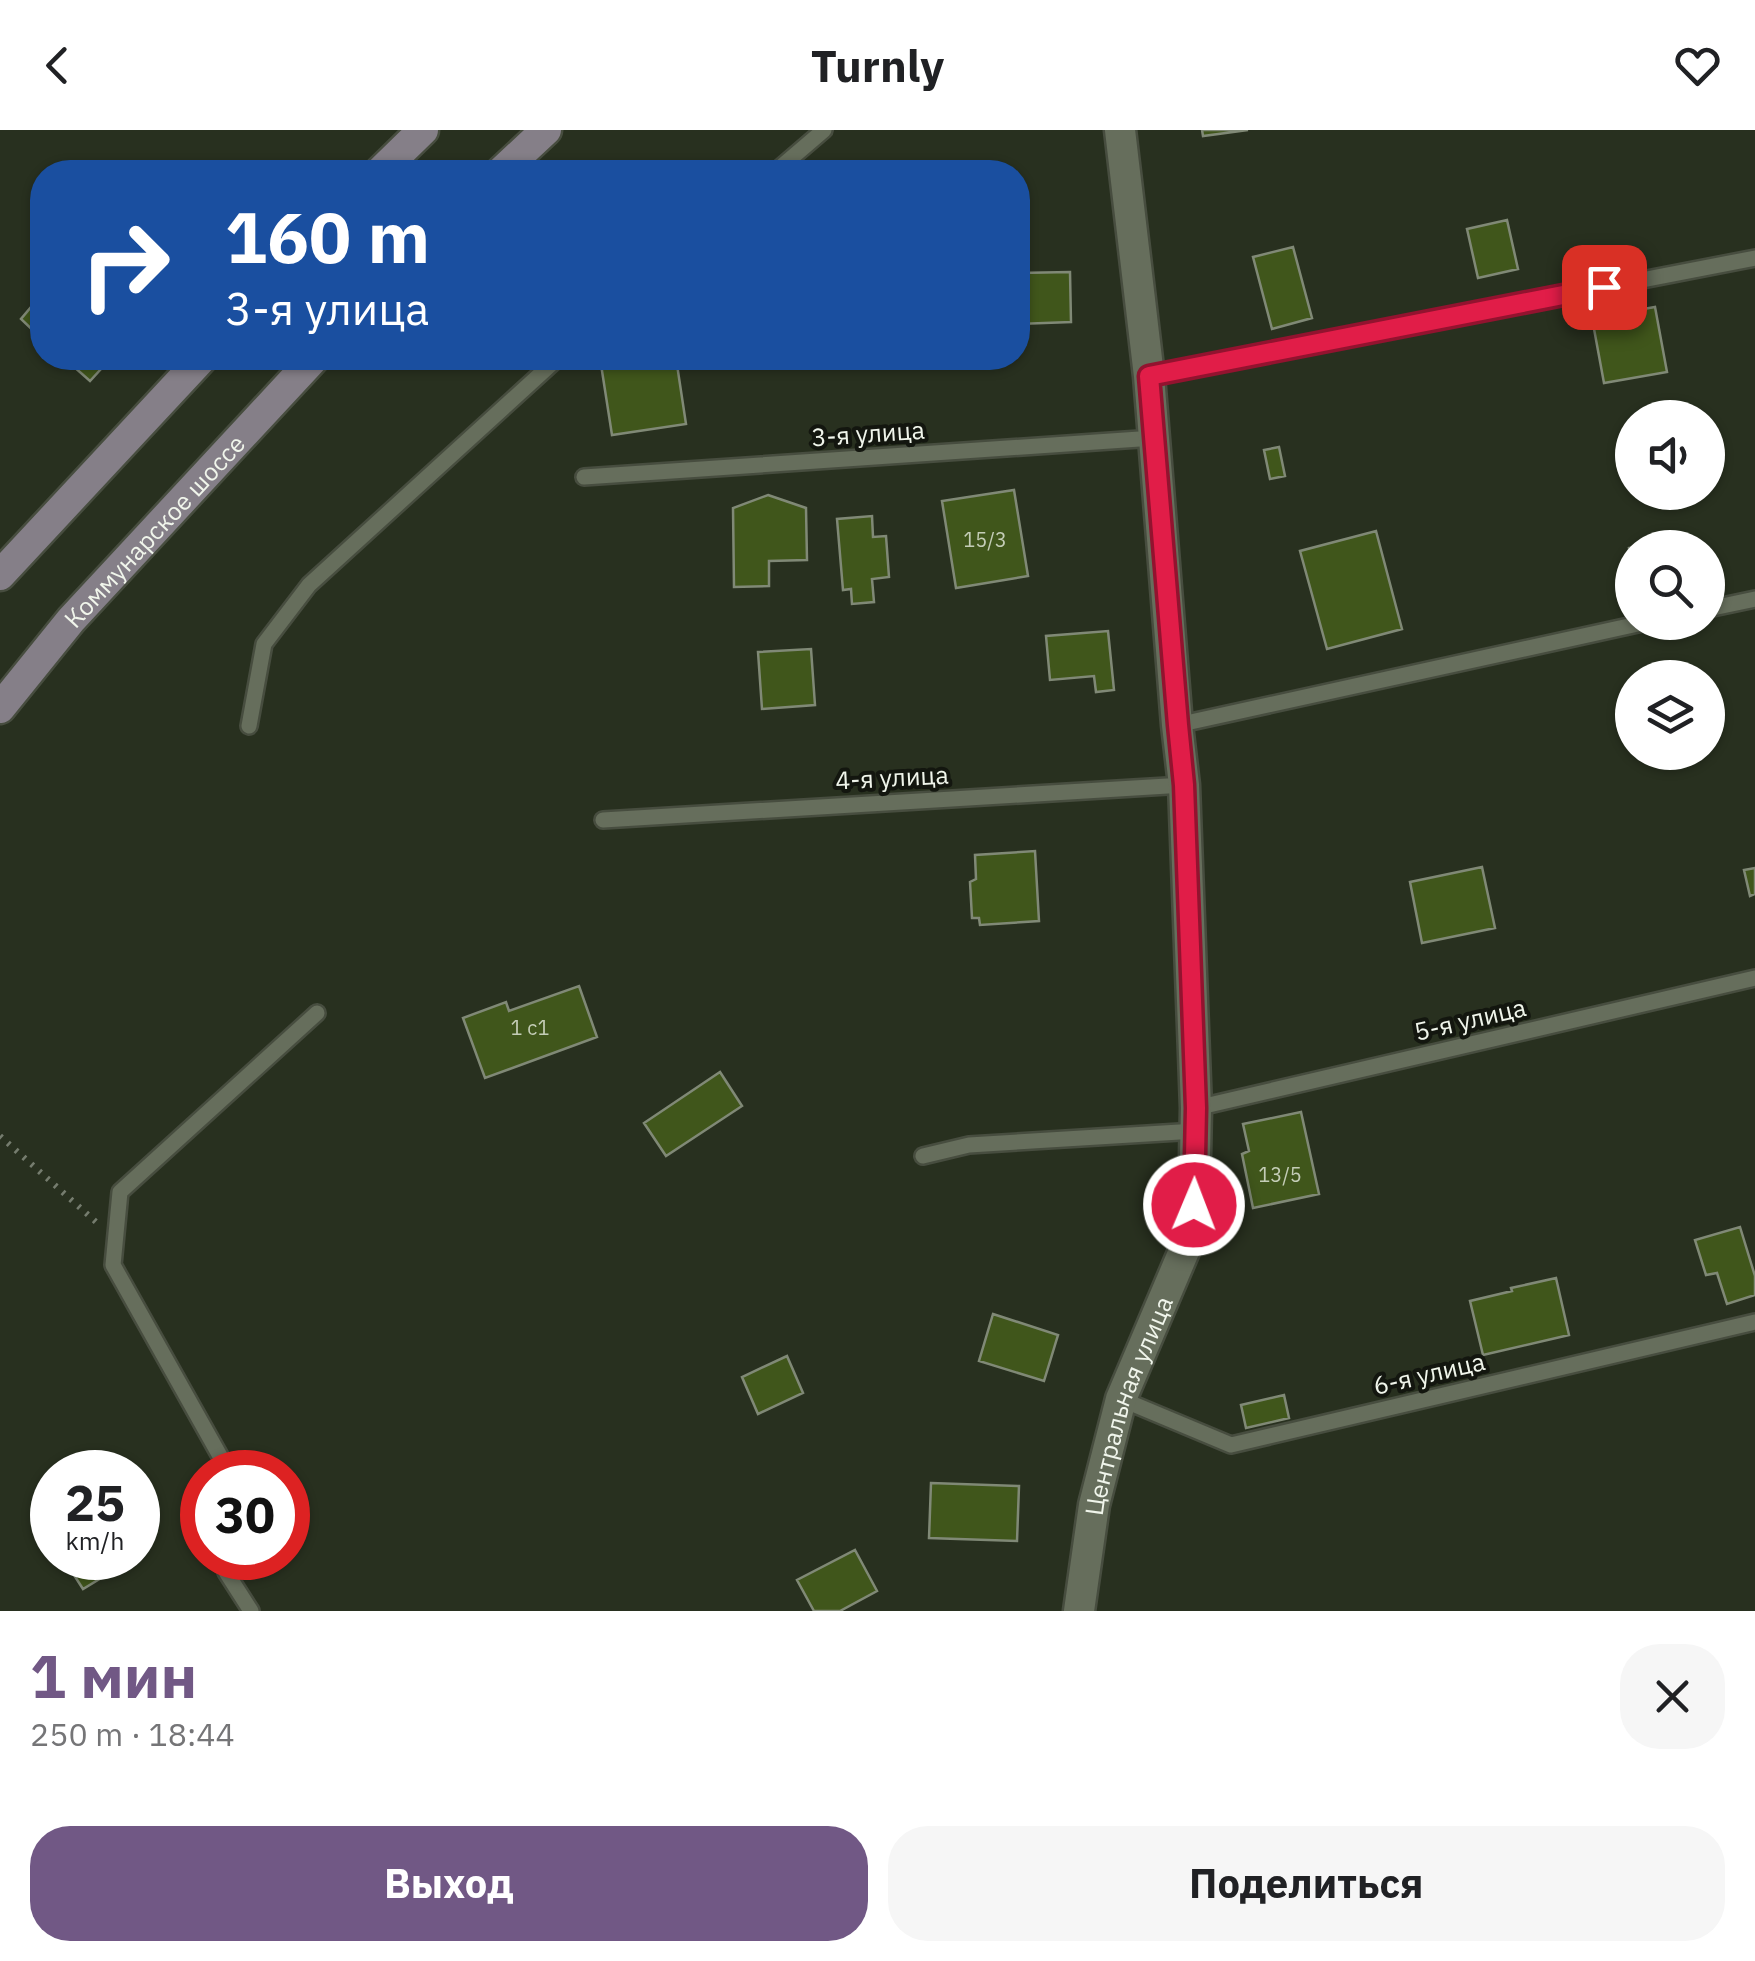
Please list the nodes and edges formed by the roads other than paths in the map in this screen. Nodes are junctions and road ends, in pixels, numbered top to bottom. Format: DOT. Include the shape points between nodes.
graph roads {
  1 [pos="423,130"];
  2 [pos="546,130"];
  3 [pos="824,130"];
  4 [pos="1120,130"];
  5 [pos="392,160"];
  6 [pos="515,160"];
  7 [pos="789,160"];
  8 [pos="1755,258"];
  9 [pos="191,370"];
  10 [pos="303,370"];
  11 [pos="545,370"];
  12 [pos="1149,376"];
  13 [pos="1154,438"];
  14 [pos="584,477"];
  15 [pos="0,574"];
  16 [pos="1755,599"];
  17 [pos="1725,606"];
  18 [pos="1615,629"];
  19 [pos="0,708"];
  20 [pos="1178,725"];
  21 [pos="249,726"];
  22 [pos="1184,785"];
  23 [pos="603,820"];
  24 [pos="1755,978"];
  25 [pos="318,1012"];
  26 [pos="1196,1120"];
  27 [pos="923,1156"];
  28 [pos="1755,1322"];
  29 [pos="1120,1399"];
  30 [pos="217,1450"];
  31 [pos="231,1580"];
  32 [pos="251,1611"];
  33 [pos="1079,1611"];
  1 -- 5 [label="main road"];
  2 -- 6 [label="main road"];
  3 -- 7 [label="lane"];
  4 -- 12 [label="street, Центральная улица"];
  8 -- 12 [label="lane"];
  9 -- 15 [label="main road"];
  10 -- 19 [label="main road, Коммунарское шоссе" via="71,620"];
  11 -- 21 [label="lane" via="309,586 264,644"];
  12 -- 13 [label="street, Центральная улица"];
  13 -- 14 [label="lane, 3-я улица"];
  13 -- 20 [label="street, Центральная улица"];
  16 -- 17 [label="lane"];
  18 -- 20 [label="lane"];
  20 -- 22 [label="street, Центральная улица"];
  22 -- 23 [label="lane, 4-я улица"];
  22 -- 26 [label="street, Центральная улица"];
  24 -- 26 [label="lane, 5-я улица"];
  25 -- 30 [label="lane" via="120,1192 113,1265"];
  26 -- 27 [label="lane, 5-я улица"];
  26 -- 29 [label="street, Центральная улица" via="1187,1244"];
  28 -- 29 [label="lane, 6-я улица" via="1231,1445"];
  29 -- 33 [label="street, Центральная улица" via="1094,1506"];
  31 -- 32 [label="lane"];
}
